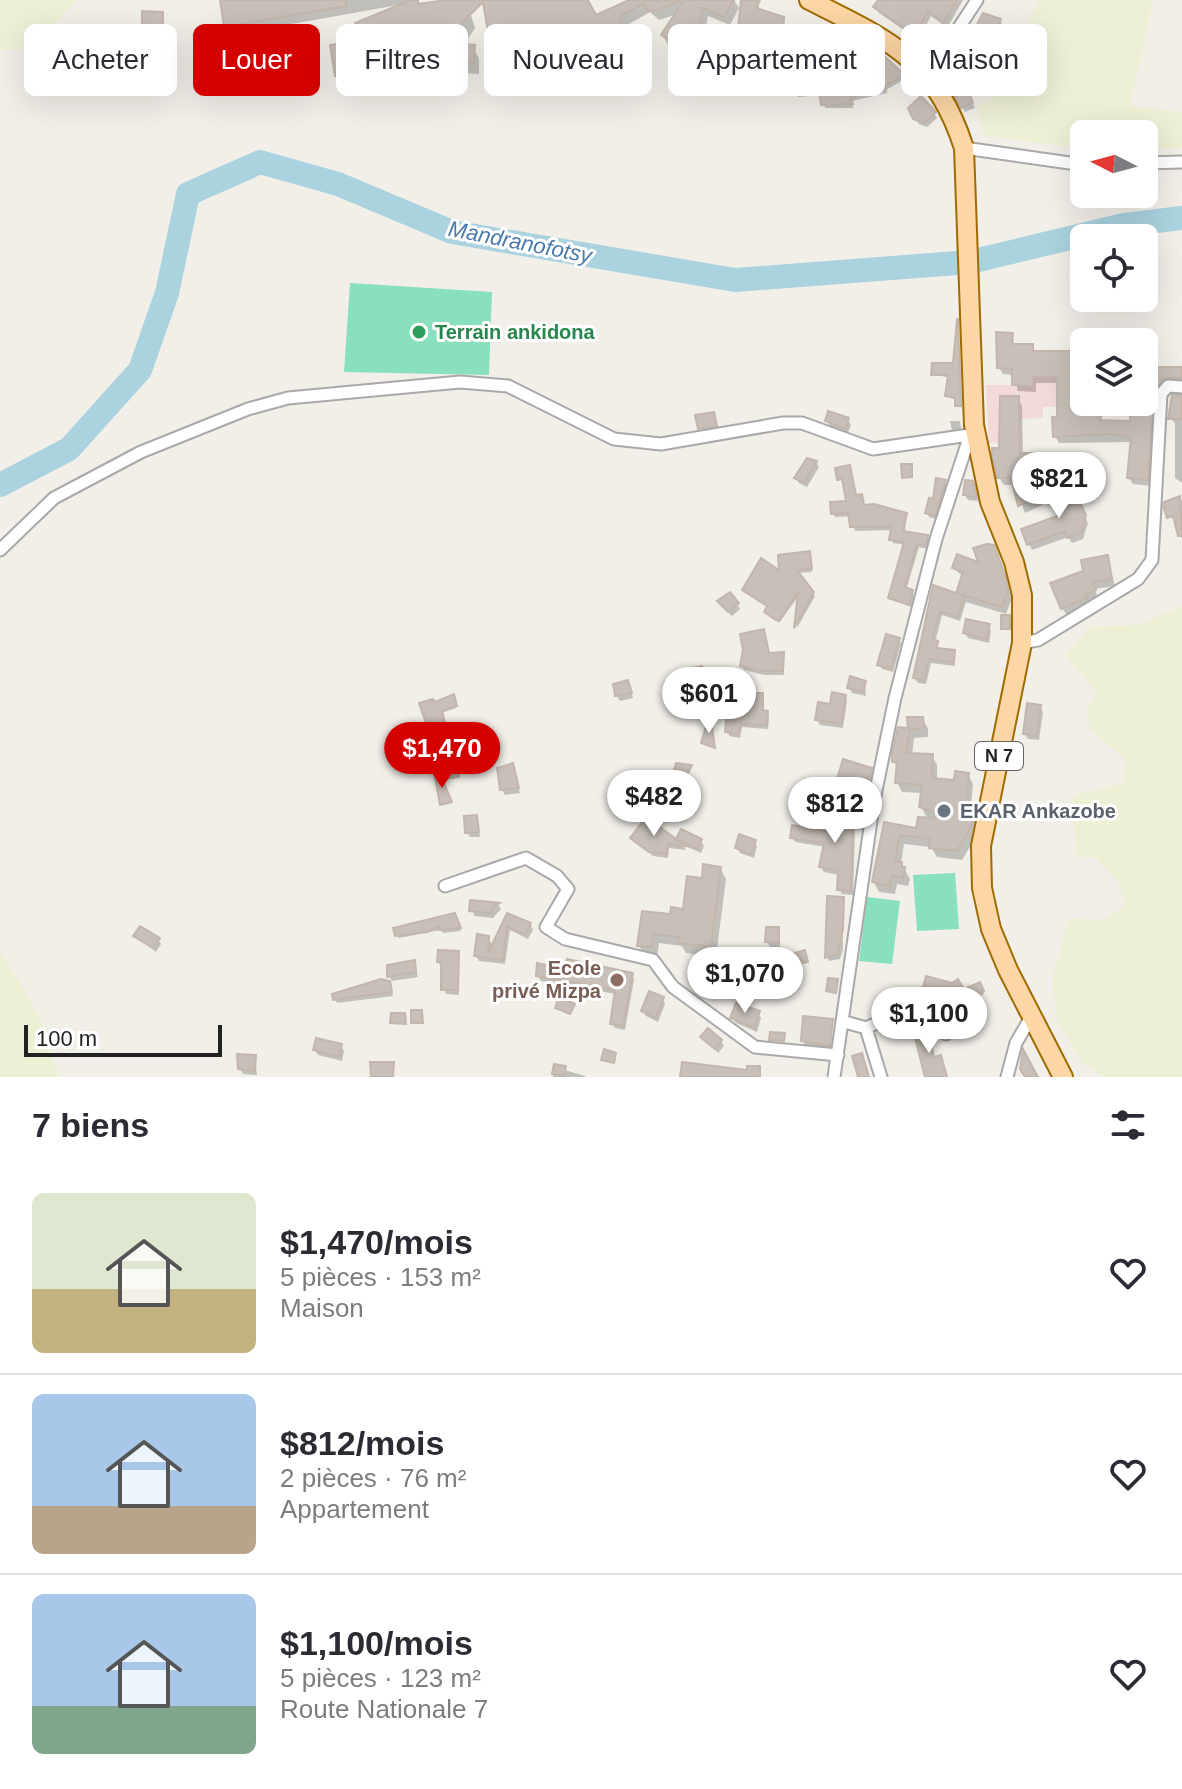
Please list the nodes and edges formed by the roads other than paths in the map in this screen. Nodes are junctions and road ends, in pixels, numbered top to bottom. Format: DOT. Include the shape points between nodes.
graph roads {
  1 [pos="809,0"];
  2 [pos="977,0"];
  3 [pos="961,24"];
  4 [pos="901,50"];
  5 [pos="941,96"];
  6 [pos="964,148"];
  7 [pos="1182,162"];
  8 [pos="1070,163"];
  9 [pos="1158,163"];
  10 [pos="1182,387"];
  11 [pos="972,430"];
  12 [pos="0,550"];
  13 [pos="1022,643"];
  14 [pos="445,886"];
  15 [pos="1031,1017"];
  16 [pos="842,1021"];
  17 [pos="866,1028"];
  18 [pos="946,1034"];
  19 [pos="838,1055"];
  20 [pos="834,1077"];
  21 [pos="881,1077"];
  22 [pos="1007,1077"];
  23 [pos="1063,1077"];
  1 -- 4 [label="main road, N 7"];
  2 -- 3 [label="street"];
  5 -- 6 [label="main road, N 7"];
  6 -- 8 [label="street"];
  6 -- 11 [label="main road, N 7"];
  7 -- 9 [label="street"];
  10 -- 13 [label="street" via="1168,386 1161,394 1152,560 1138,579 1038,640"];
  11 -- 12 [label="street" via="873,449 802,423 783,423 661,444 614,439 508,386 460,382 331,391 248,409 141,452 54,498"];
  11 -- 13 [label="main road, N 7" via="1022,595"];
  11 -- 16 [label="street" via="936,539 895,698 874,800"];
  13 -- 15 [label="main road, N 7" via="981,846 982,888 991,929"];
  14 -- 19 [label="street" via="526,858 568,889 546,927 565,939 653,960 673,987 755,1047"];
  15 -- 22 [label="street" via="1016,1043"];
  15 -- 23 [label="main road, N 7"];
  16 -- 17 [label="street"];
  16 -- 19 [label="street"];
  17 -- 18 [label="street" via="892,1016 927,1016"];
  17 -- 21 [label="street"];
  19 -- 20 [label="street"];
}
